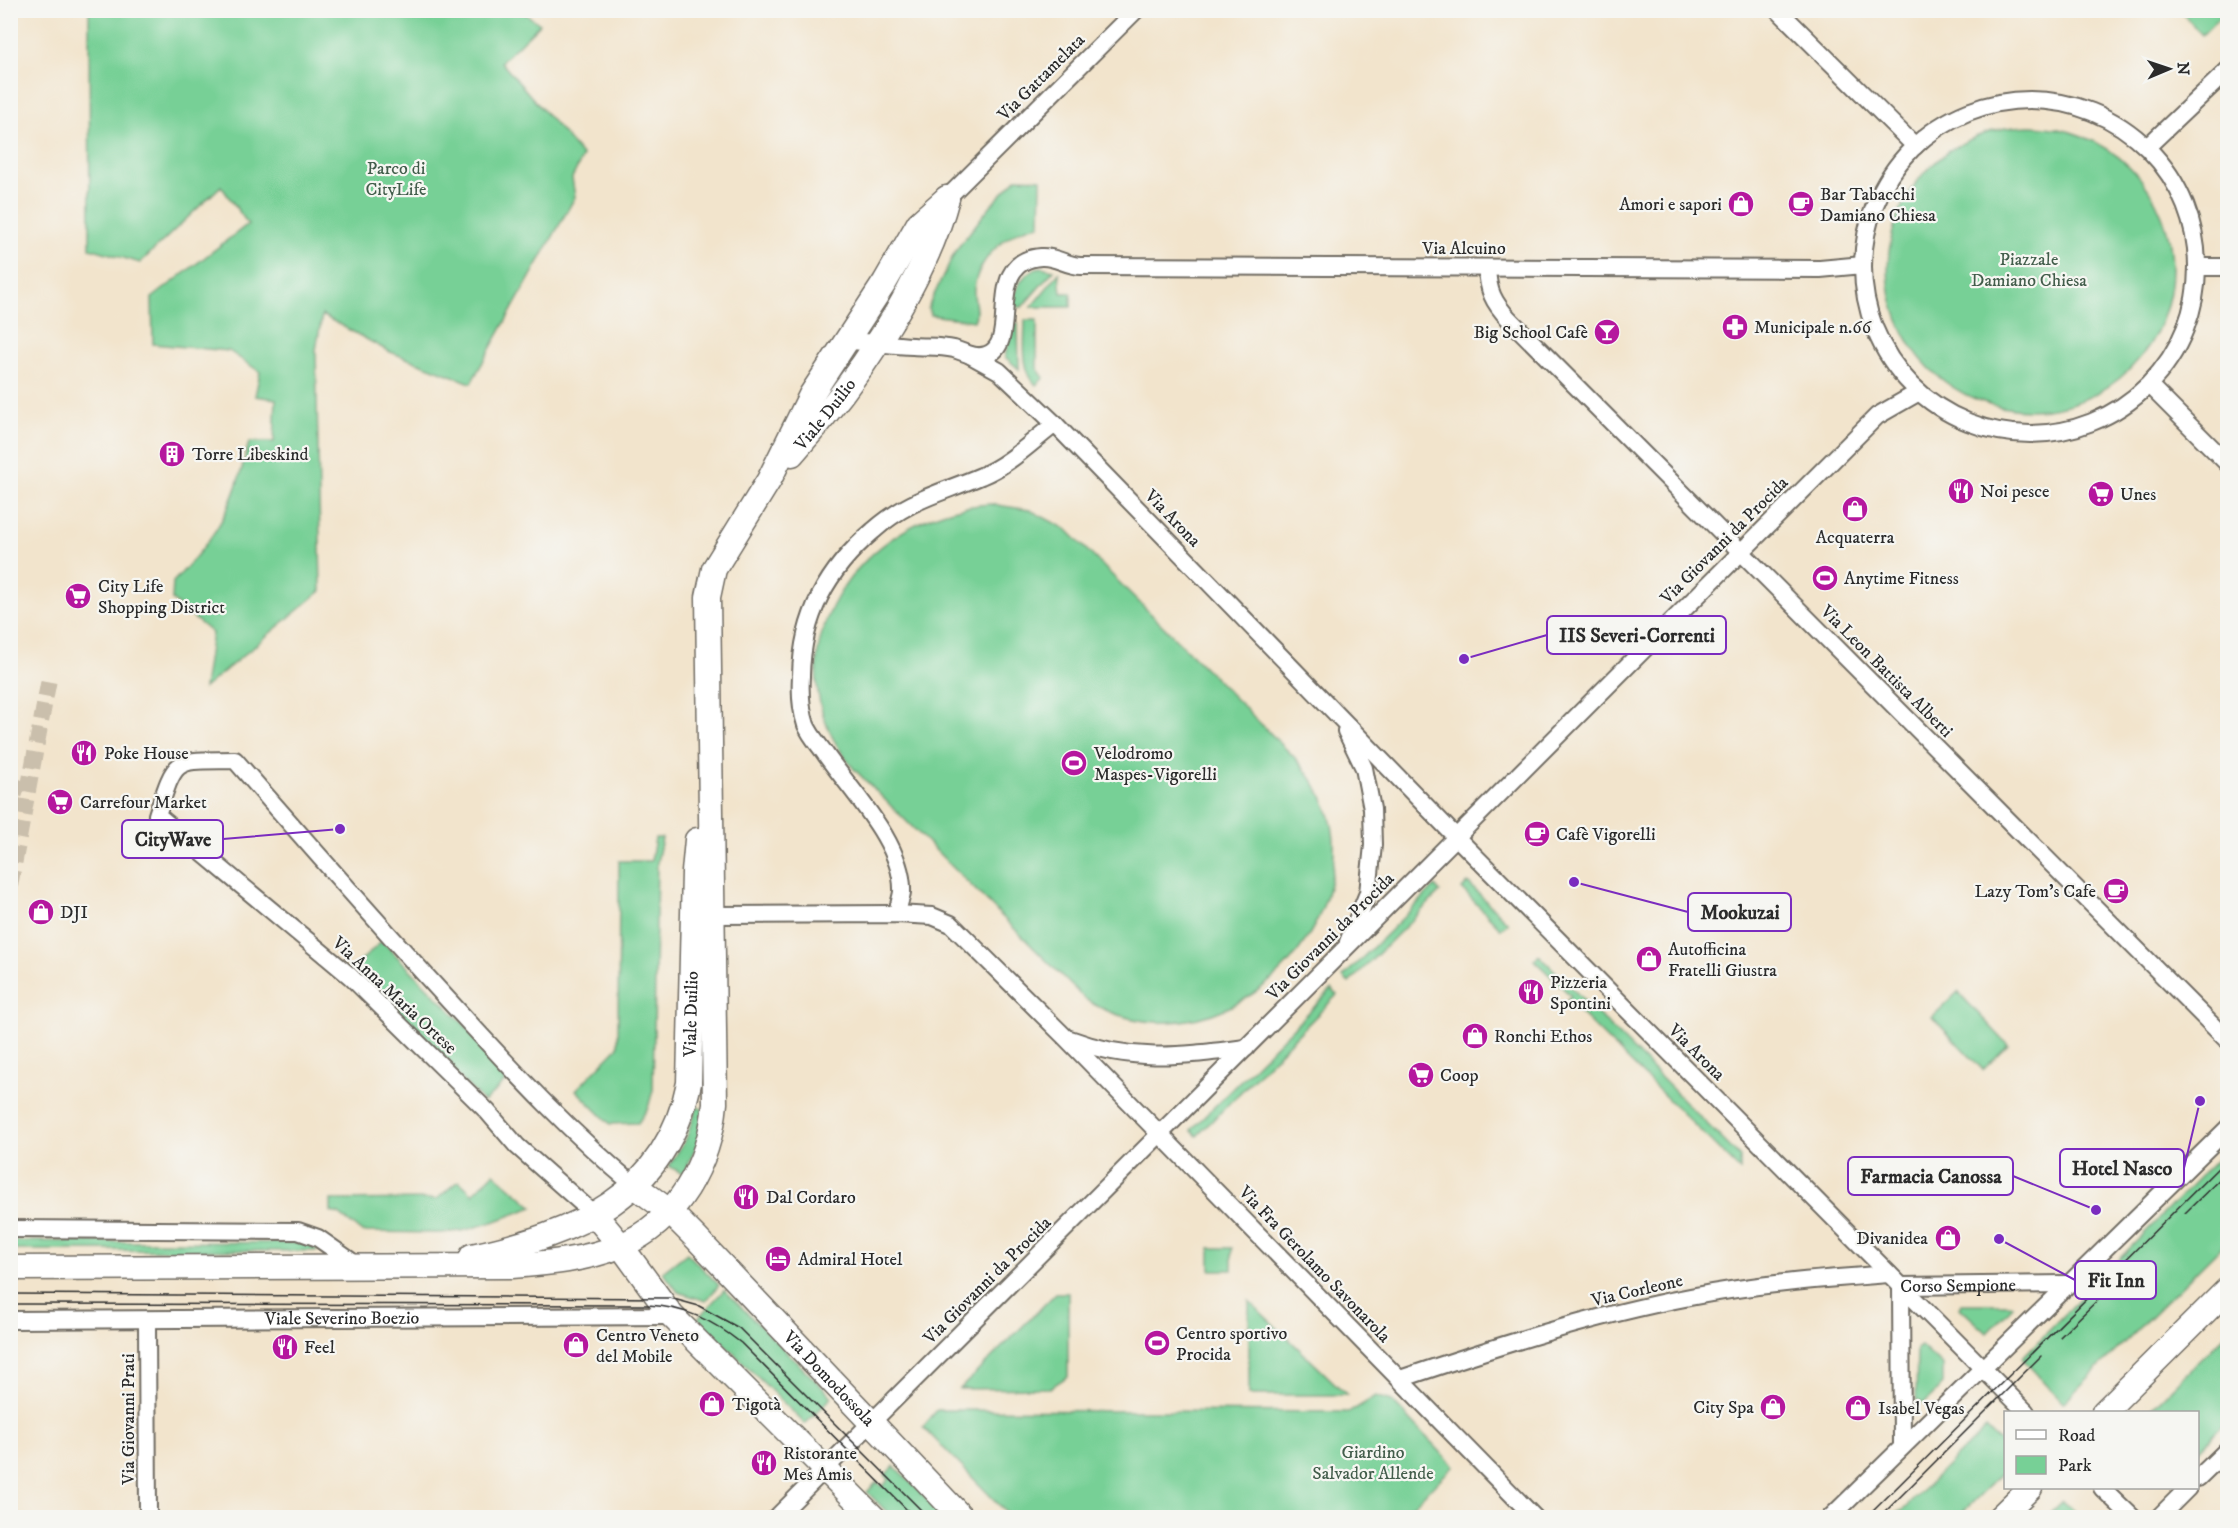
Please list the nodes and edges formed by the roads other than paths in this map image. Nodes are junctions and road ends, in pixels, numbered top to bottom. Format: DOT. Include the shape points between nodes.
graph roads {
  1 [pos="1136,10"];
  2 [pos="1778,10"];
  3 [pos="2228,70"];
  4 [pos="1915,146"];
  5 [pos="2147,147"];
  6 [pos="947,198"];
  7 [pos="1863,265"];
  8 [pos="2198,267"];
  9 [pos="2228,267"];
  10 [pos="1487,268"];
  11 [pos="848,341"];
  12 [pos="876,343"];
  13 [pos="970,355"];
  14 [pos="2149,385"];
  15 [pos="1919,392"];
  16 [pos="1055,424"];
  17 [pos="2228,464"];
  18 [pos="769,480"];
  19 [pos="1740,551"];
  20 [pos="1340,718"];
  21 [pos="709,778"];
  22 [pos="1456,837"];
  23 [pos="897,914"];
  24 [pos="711,915"];
  25 [pos="1345,948"];
  26 [pos="1066,1038"];
  27 [pos="2228,1041"];
  28 [pos="1246,1048"];
  29 [pos="2228,1128"];
  30 [pos="1161,1134"];
  31 [pos="635,1186"];
  32 [pos="670,1212"];
  33 [pos="595,1215"];
  34 [pos="10,1229"];
  35 [pos="621,1246"];
  36 [pos="358,1266"];
  37 [pos="426,1266"];
  38 [pos="10,1268"];
  39 [pos="1895,1280"];
  40 [pos="2066,1284"];
  41 [pos="2228,1289"];
  42 [pos="672,1316"];
  43 [pos="10,1320"];
  44 [pos="147,1321"];
  45 [pos="1982,1368"];
  46 [pos="1400,1379"];
  47 [pos="2024,1411"];
  48 [pos="2106,1411"];
  49 [pos="871,1423"];
  50 [pos="1902,1445"];
  51 [pos="2228,1449"];
  52 [pos="825,1469"];
  53 [pos="2199,1477"];
  54 [pos="2029,1489"];
  55 [pos="2103,1489"];
  56 [pos="2187,1489"];
  57 [pos="148,1518"];
  58 [pos="776,1518"];
  59 [pos="874,1518"];
  60 [pos="962,1518"];
  61 [pos="1535,1518"];
  62 [pos="1830,1518"];
  63 [pos="1999,1518"];
  64 [pos="2133,1518"];
  65 [pos="2158,1518"];
  1 -- 6 [label="street, Via Gattamelata"];
  2 -- 4 [label="street"];
  3 -- 5 [label="street"];
  4 -- 5 [label="street" via="1967,112 2024,100 2081,107 2116,124"];
  4 -- 7 [label="street" via="1878,197 1867,232"];
  5 -- 8 [label="street" via="2183,200 2194,235"];
  6 -- 11 [label="street, Viale Duilio" via="919,223"];
  6 -- 12 [label="street, Viale Duilio" via="939,228"];
  7 -- 10 [label="street, Via Alcuino" via="1820,269"];
  7 -- 15 [label="street" via="1866,299 1879,338 1897,368"];
  8 -- 9 [label="street"];
  8 -- 14 [label="street" via="2189,321 2174,354"];
  10 -- 13 [label="street, Via Alcuino" via="1092,267 1037,257 1013,272 1006,285 998,344 986,355"];
  10 -- 19 [label="street, Via Leon Battista Alberti" via="1488,289 1502,311"];
  11 -- 12 [label="street, Via Arona"];
  11 -- 18 [label="street, Viale Duilio" via="811,395"];
  12 -- 13 [label="street, Via Arona" via="952,349"];
  12 -- 18 [label="street, Viale Duilio" via="833,408"];
  13 -- 16 [label="street, Via Arona" via="999,371"];
  14 -- 15 [label="street" via="2105,417 2072,430 2036,435 1982,428 1948,413"];
  14 -- 17 [label="street"];
  15 -- 19 [label="street, Via Giovanni da Procida" via="1877,416"];
  16 -- 20 [label="street, Via Arona"];
  16 -- 23 [label="street" via="1002,465 926,496 872,531 820,593 806,626 800,693 806,726 884,831 895,857 902,891"];
  18 -- 21 [label="street, Viale Duilio" via="714,569 708,597"];
  19 -- 22 [label="street, Via Giovanni da Procida"];
  19 -- 27 [label="street, Via Leon Battista Alberti"];
  20 -- 22 [label="street, Via Arona"];
  20 -- 25 [label="street, Via Arona" via="1364,768 1372,809 1373,845 1368,893"];
  21 -- 24 [label="street, Viale Duilio"];
  21 -- 31 [label="street, Viale Duilio" via="694,872 689,1083 675,1133 658,1162"];
  22 -- 25 [label="street, Via Giovanni da Procida"];
  22 -- 39 [label="street, Via Arona"];
  23 -- 24 [label="street, Via Fra Gerolamo Savonarola"];
  23 -- 26 [label="street, Via Fra Gerolamo Savonarola" via="932,916 951,924"];
  24 -- 32 [label="street, Viale Duilio" via="713,1126 697,1174"];
  25 -- 28 [label="street, Via Giovanni da Procida"];
  26 -- 28 [label="street, Via Fra Gerolamo Savonarola" via="1117,1054 1146,1057"];
  26 -- 30 [label="street, Via Fra Gerolamo Savonarola"];
  28 -- 30 [label="street, Via Giovanni da Procida"];
  29 -- 40 [label="street, Corso Sempione"];
  30 -- 46 [label="street, Via Fra Gerolamo Savonarola"];
  30 -- 49 [label="street, Via Giovanni da Procida"];
  31 -- 32 [label="street, Via Domodossola"];
  31 -- 33 [label="street, Viale Duilio"];
  31 -- 33 [label="street, Via Anna Maria Ortese" via="554,1113 396,945 235,760 185,761 172,773 157,815 350,976 487,1110 517,1146"];
  32 -- 35 [label="street, Viale Duilio" via="645,1233"];
  32 -- 49 [label="street, Via Domodossola"];
  33 -- 35 [label="street"];
  33 -- 37 [label="street" via="508,1248"];
  34 -- 36 [label="street" via="298,1231 318,1238"];
  35 -- 37 [label="street" via="555,1262"];
  35 -- 42 [label="street"];
  36 -- 37 [label="street"];
  36 -- 38 [label="street"];
  39 -- 40 [label="street, Corso Sempione"];
  39 -- 45 [label="street, Via Arona"];
  39 -- 46 [label="street, Via Corleone" via="1811,1280 1690,1297 1536,1334"];
  39 -- 50 [label="street, Corso Sempione"];
  40 -- 45 [label="street, Corso Sempione"];
  41 -- 48 [label="street"];
  42 -- 44 [label="street, Viale Severino Boezio"];
  42 -- 52 [label="street"];
  43 -- 44 [label="street, Viale Severino Boezio"];
  44 -- 57 [label="street, Via Giovanni Prati"];
  45 -- 47 [label="street, Via Arona"];
  45 -- 50 [label="street, Corso Sempione"];
  46 -- 61 [label="street, Via Fra Gerolamo Savonarola"];
  49 -- 52 [label="street, Via Giovanni da Procida"];
  49 -- 60 [label="street, Via Domodossola"];
  50 -- 62 [label="street, Corso Sempione"];
  51 -- 53 [label="street"];
  52 -- 58 [label="street, Via Giovanni da Procida"];
  52 -- 59 [label="street"];
  54 -- 63 [label="street"];
  55 -- 64 [label="street"];
  56 -- 65 [label="street"];
}
